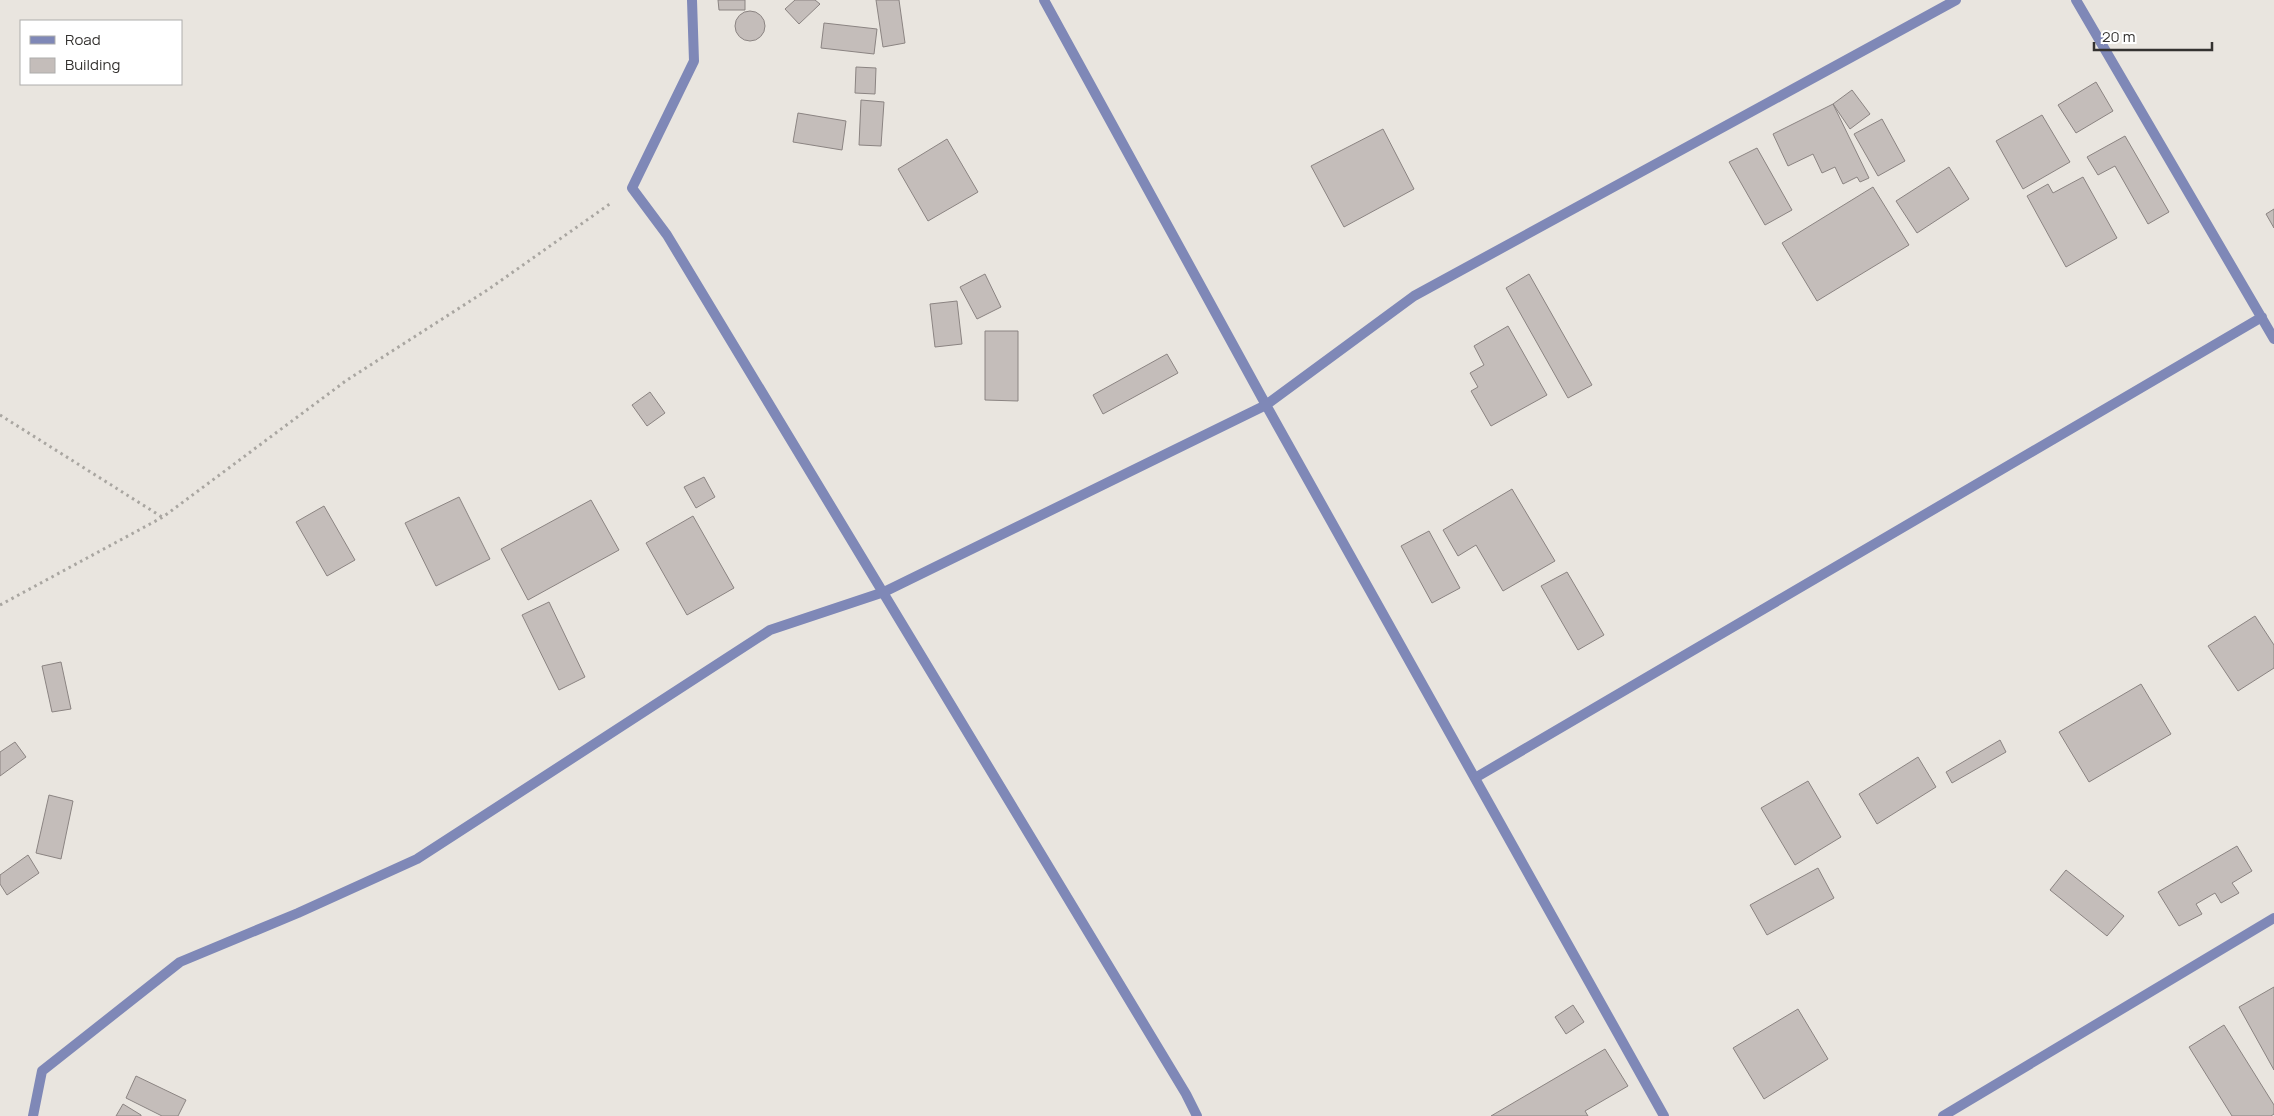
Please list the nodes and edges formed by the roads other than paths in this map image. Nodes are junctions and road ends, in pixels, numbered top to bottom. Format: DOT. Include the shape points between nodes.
graph roads {
  1 [pos="692,0"];
  2 [pos="1044,0"];
  3 [pos="1956,0"];
  4 [pos="2076,0"];
  5 [pos="2262,316"];
  6 [pos="2274,339"];
  7 [pos="1266,405"];
  8 [pos="884,592"];
  9 [pos="1475,778"];
  10 [pos="2274,918"];
  11 [pos="34,1116"];
  12 [pos="1197,1116"];
  13 [pos="1664,1116"];
  14 [pos="1943,1116"];
  1 -- 8 [label="street" via="694,61 632,188 667,235"];
  2 -- 7 [label="street"];
  3 -- 7 [label="street" via="1414,296"];
  4 -- 5 [label="street"];
  5 -- 6 [label="street"];
  5 -- 9 [label="street"];
  7 -- 8 [label="street"];
  7 -- 9 [label="street"];
  8 -- 11 [label="street" via="770,630 417,858 180,962 42,1070"];
  8 -- 12 [label="street"];
  9 -- 13 [label="street"];
  10 -- 14 [label="street"];
}
